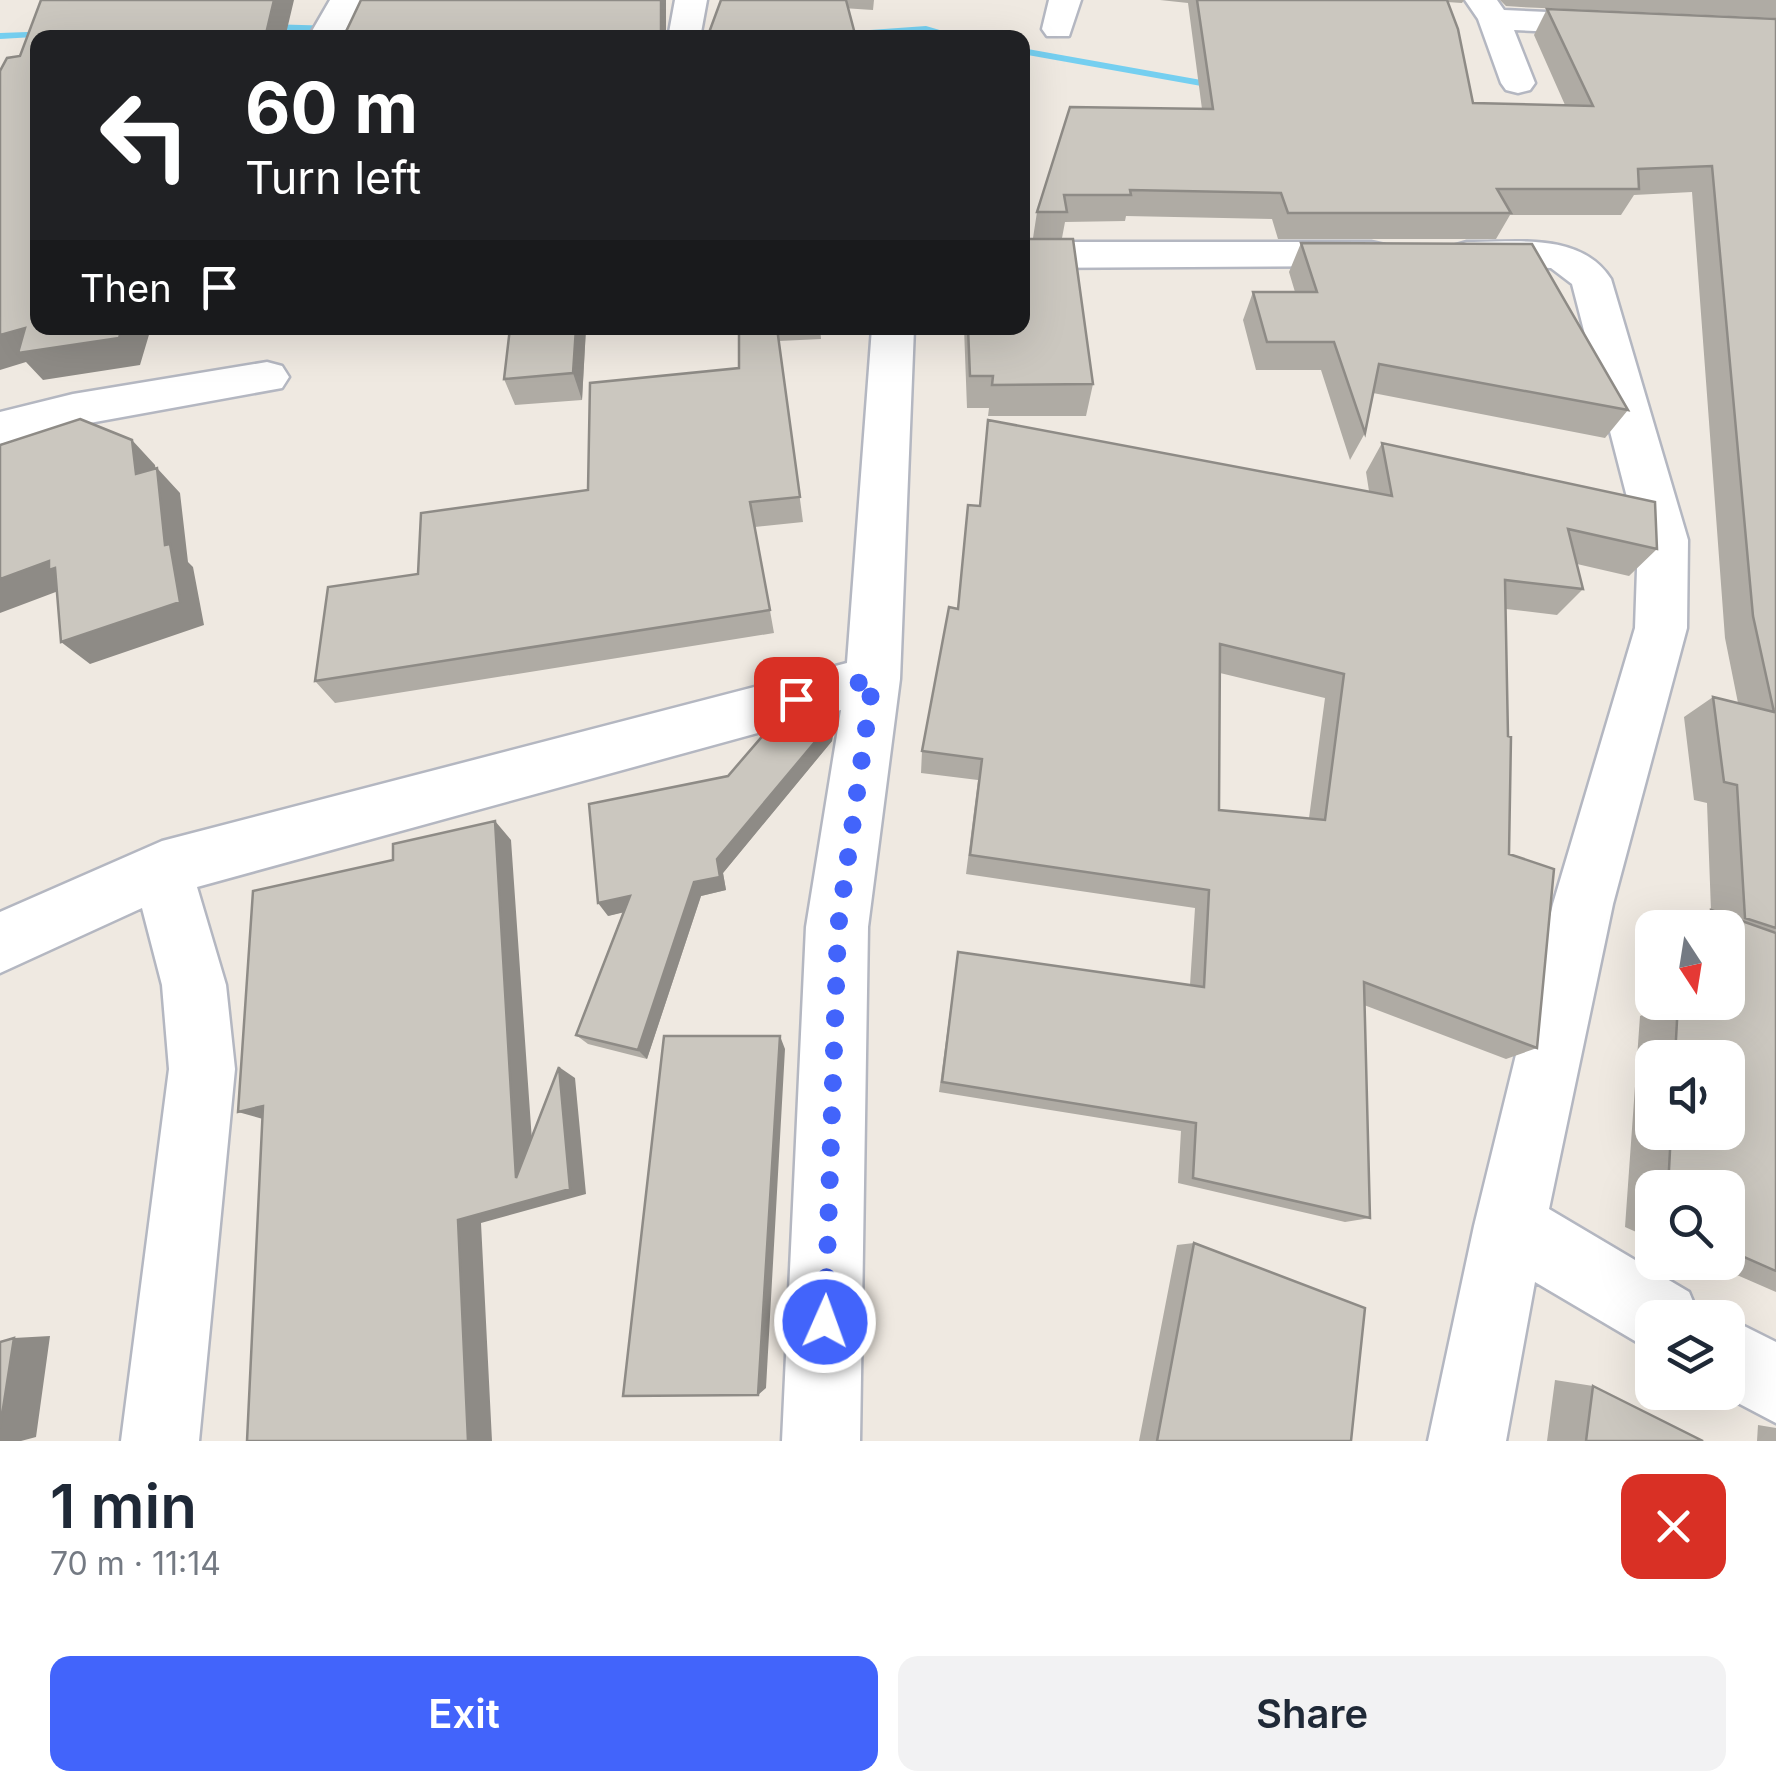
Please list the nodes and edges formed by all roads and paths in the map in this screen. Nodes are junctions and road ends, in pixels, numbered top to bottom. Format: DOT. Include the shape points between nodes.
graph roads {
  1 [pos="1488,10"];
  2 [pos="1644,26"];
  3 [pos="1518,83"];
  4 [pos="1030,256"];
  5 [pos="894,335"];
  6 [pos="267,377"];
  7 [pos="0,428"];
  8 [pos="873,679"];
  9 [pos="162,869"];
  10 [pos="0,943"];
  11 [pos="1510,1226"];
  12 [pos="1635,1301"];
  13 [pos="1745,1366"];
  14 [pos="1776,1385"];
  15 [pos="160,1441"];
  16 [pos="822,1441"];
  17 [pos="1467,1441"];
  1 -- 2 [label="street"];
  1 -- 3 [label="street"];
  4 -- 11 [label="street" via="1557,256 1591,279 1663,540 1662,628 1583,904"];
  5 -- 8 [label="street"];
  6 -- 7 [label="street"];
  8 -- 9 [label="street"];
  8 -- 16 [label="street" via="838,928"];
  9 -- 10 [label="street"];
  9 -- 15 [label="street" via="194,985 202,1070"];
  11 -- 12 [label="street"];
  11 -- 17 [label="street"];
  13 -- 14 [label="street"];
}
